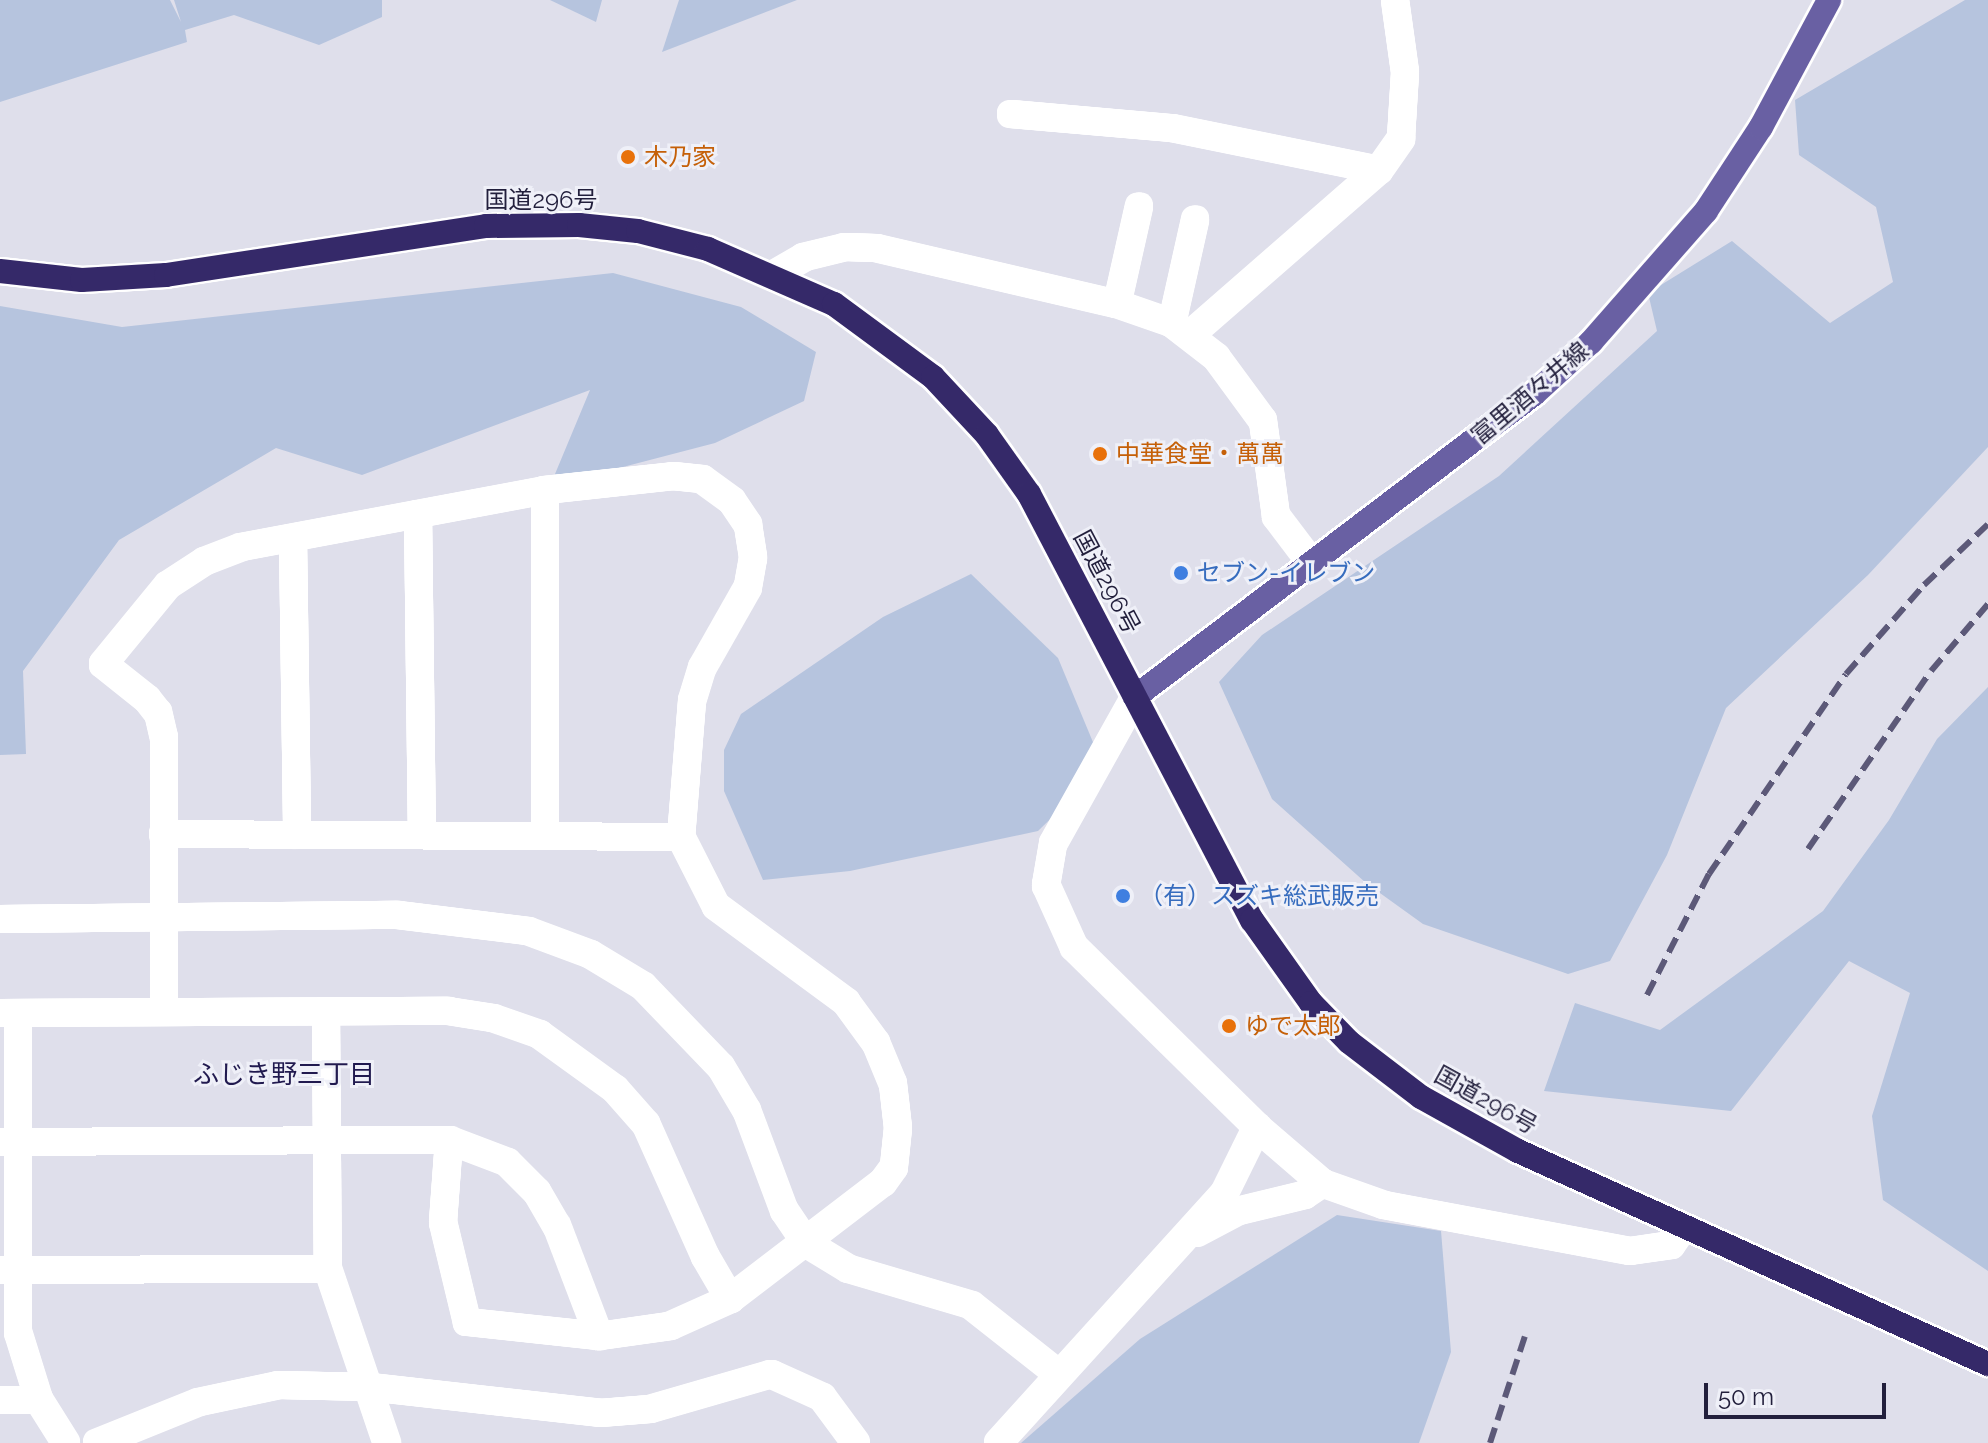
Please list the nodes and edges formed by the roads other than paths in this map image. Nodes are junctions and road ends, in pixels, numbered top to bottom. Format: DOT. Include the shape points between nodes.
graph roads {
  1 [pos="1395,0"];
  2 [pos="1829,0"];
  3 [pos="1011,114"];
  4 [pos="1379,170"];
  5 [pos="1139,206"];
  6 [pos="1195,220"];
  7 [pos="0,271"];
  8 [pos="775,274"];
  9 [pos="1117,304"];
  10 [pos="1182,329"];
  11 [pos="545,490"];
  12 [pos="418,514"];
  13 [pos="293,539"];
  14 [pos="1313,565"];
  15 [pos="1135,697"];
  16 [pos="545,833"];
  17 [pos="163,834"];
  18 [pos="422,834"];
  19 [pos="297,835"];
  20 [pos="681,837"];
  21 [pos="0,919"];
  22 [pos="163,919"];
  23 [pos="164,1011"];
  24 [pos="326,1012"];
  25 [pos="9,1014"];
  26 [pos="1257,1127"];
  27 [pos="327,1139"];
  28 [pos="449,1140"];
  29 [pos="10,1142"];
  30 [pos="1322,1183"];
  31 [pos="1683,1227"];
  32 [pos="1188,1237"];
  33 [pos="806,1243"];
  34 [pos="328,1269"];
  35 [pos="10,1270"];
  36 [pos="730,1299"];
  37 [pos="599,1336"];
  38 [pos="1988,1364"];
  39 [pos="1057,1373"];
  40 [pos="370,1387"];
  41 [pos="0,1400"];
  42 [pos="39,1400"];
  43 [pos="66,1443"];
  44 [pos="97,1443"];
  45 [pos="387,1443"];
  46 [pos="856,1443"];
  47 [pos="998,1443"];
  1 -- 4 [label="street" via="1406,107 1401,138"];
  2 -- 14 [label="main road, 富里酒々井線" via="1761,127 1706,211 1624,307 1534,394"];
  3 -- 4 [label="street" via="1172,128"];
  4 -- 10 [label="street"];
  5 -- 9 [label="street"];
  6 -- 10 [label="street"];
  7 -- 8 [label="highway, 国道296号" via="82,280 166,275 471,228 579,225 638,231"];
  8 -- 9 [label="street" via="804,257 845,247 876,248"];
  8 -- 15 [label="highway, 国道296号" via="884,336 933,377 987,435 1029,494"];
  9 -- 10 [label="street"];
  10 -- 14 [label="street" via="1243,388 1263,421 1276,516"];
  11 -- 12 [label="street"];
  11 -- 16 [label="street"];
  11 -- 20 [label="street" via="673,476 702,479 732,501 748,525 753,558 748,587 702,668 692,701"];
  12 -- 13 [label="street"];
  12 -- 18 [label="street"];
  13 -- 17 [label="street" via="241,547 205,561 168,585 103,664 158,713 164,738"];
  13 -- 19 [label="street"];
  14 -- 15 [label="main road, 富里酒々井線"];
  15 -- 26 [label="street" via="1053,844 1046,885 1074,947"];
  15 -- 31 [label="highway, 国道296号" via="1252,920 1311,1003 1349,1042 1447,1113"];
  16 -- 18 [label="street"];
  16 -- 20 [label="street"];
  17 -- 19 [label="street"];
  17 -- 22 [label="street"];
  18 -- 19 [label="street"];
  20 -- 33 [label="street" via="716,906 846,1002 876,1043 893,1084 898,1128 894,1167 883,1182"];
  21 -- 22 [label="street"];
  22 -- 23 [label="street"];
  22 -- 33 [label="street" via="398,915 528,931 590,954 643,986 721,1067 747,1111 784,1210"];
  23 -- 24 [label="street"];
  23 -- 25 [label="street"];
  24 -- 27 [label="street"];
  24 -- 36 [label="street" via="448,1011 493,1018 539,1034 577,1059 615,1089 646,1124"];
  25 -- 29 [label="street"];
  26 -- 30 [label="street"];
  26 -- 32 [label="street" via="1235,1175"];
  27 -- 28 [label="street"];
  27 -- 29 [label="street"];
  27 -- 34 [label="street"];
  28 -- 37 [label="street" via="507,1162 537,1192 557,1226"];
  28 -- 37 [label="street" via="443,1222 467,1322"];
  29 -- 35 [label="street"];
  30 -- 31 [label="street" via="1444,1218 1630,1251 1671,1245"];
  30 -- 32 [label="street" via="1304,1195 1238,1211"];
  31 -- 38 [label="highway, 国道296号"];
  32 -- 39 [label="street"];
  33 -- 36 [label="street"];
  33 -- 39 [label="street" via="849,1269 971,1305"];
  34 -- 35 [label="street"];
  34 -- 40 [label="street"];
  35 -- 42 [label="street" via="18,1332"];
  36 -- 37 [label="street" via="670,1326"];
  39 -- 47 [label="street"];
  40 -- 44 [label="street" via="279,1385 199,1402"];
  40 -- 45 [label="street"];
  40 -- 46 [label="street" via="600,1413 650,1409 771,1374 822,1397"];
  41 -- 42 [label="street"];
  42 -- 43 [label="street"];
}
